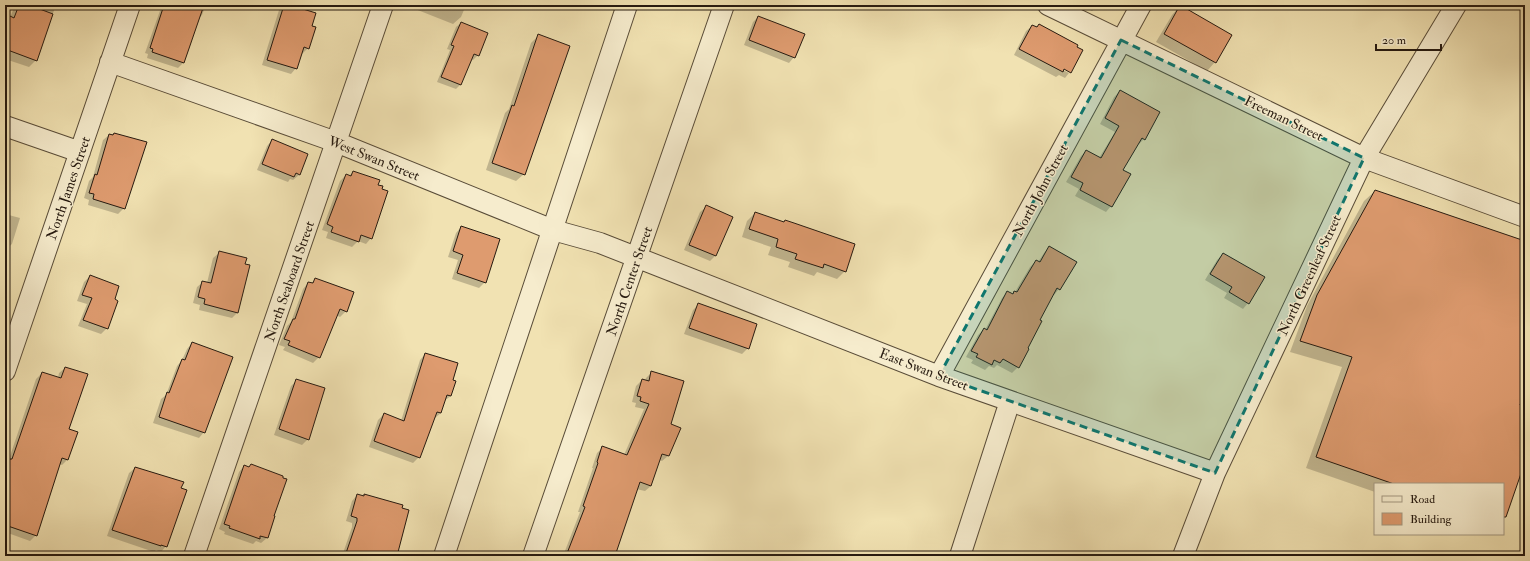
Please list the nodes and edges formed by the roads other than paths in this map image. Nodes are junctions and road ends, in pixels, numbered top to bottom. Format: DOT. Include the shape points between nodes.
graph roads {
  1 [pos="130,5"];
  2 [pos="383,5"];
  3 [pos="627,5"];
  4 [pos="724,5"];
  5 [pos="1048,5"];
  6 [pos="1141,5"];
  7 [pos="1456,5"];
  8 [pos="1121,40"];
  9 [pos="110,62"];
  10 [pos="5,126"];
  11 [pos="336,142"];
  12 [pos="80,152"];
  13 [pos="1364,158"];
  14 [pos="1525,217"];
  15 [pos="553,230"];
  16 [pos="637,257"];
  17 [pos="5,371"];
  18 [pos="939,376"];
  19 [pos="1010,401"];
  20 [pos="1215,473"];
  21 [pos="194,556"];
  22 [pos="444,556"];
  23 [pos="533,556"];
  24 [pos="960,556"];
  25 [pos="1183,556"];
  1 -- 9 [label="street, North James Street"];
  2 -- 11 [label="street, North Seaboard Street"];
  3 -- 15 [label="street"];
  4 -- 16 [label="street, North Center Street"];
  5 -- 8 [label="street, Freeman Street"];
  6 -- 8 [label="street, North John Street"];
  7 -- 13 [label="street, North Greenleaf Street"];
  8 -- 13 [label="street, Freeman Street"];
  8 -- 18 [label="street, North John Street"];
  9 -- 11 [label="street, West Swan Street"];
  9 -- 12 [label="street, North James Street"];
  10 -- 12 [label="street"];
  11 -- 15 [label="street, West Swan Street"];
  11 -- 21 [label="street, North Seaboard Street"];
  12 -- 17 [label="street, North James Street"];
  13 -- 14 [label="street, Freeman Street"];
  13 -- 20 [label="street, North Greenleaf Street"];
  15 -- 16 [label="street, West Swan Street" via="600,243"];
  15 -- 22 [label="street"];
  16 -- 18 [label="street, East Swan Street"];
  16 -- 23 [label="street, North Center Street"];
  18 -- 19 [label="street, East Swan Street"];
  19 -- 20 [label="street, East Swan Street"];
  19 -- 24 [label="street"];
  20 -- 25 [label="street, North Greenleaf Street"];
}
